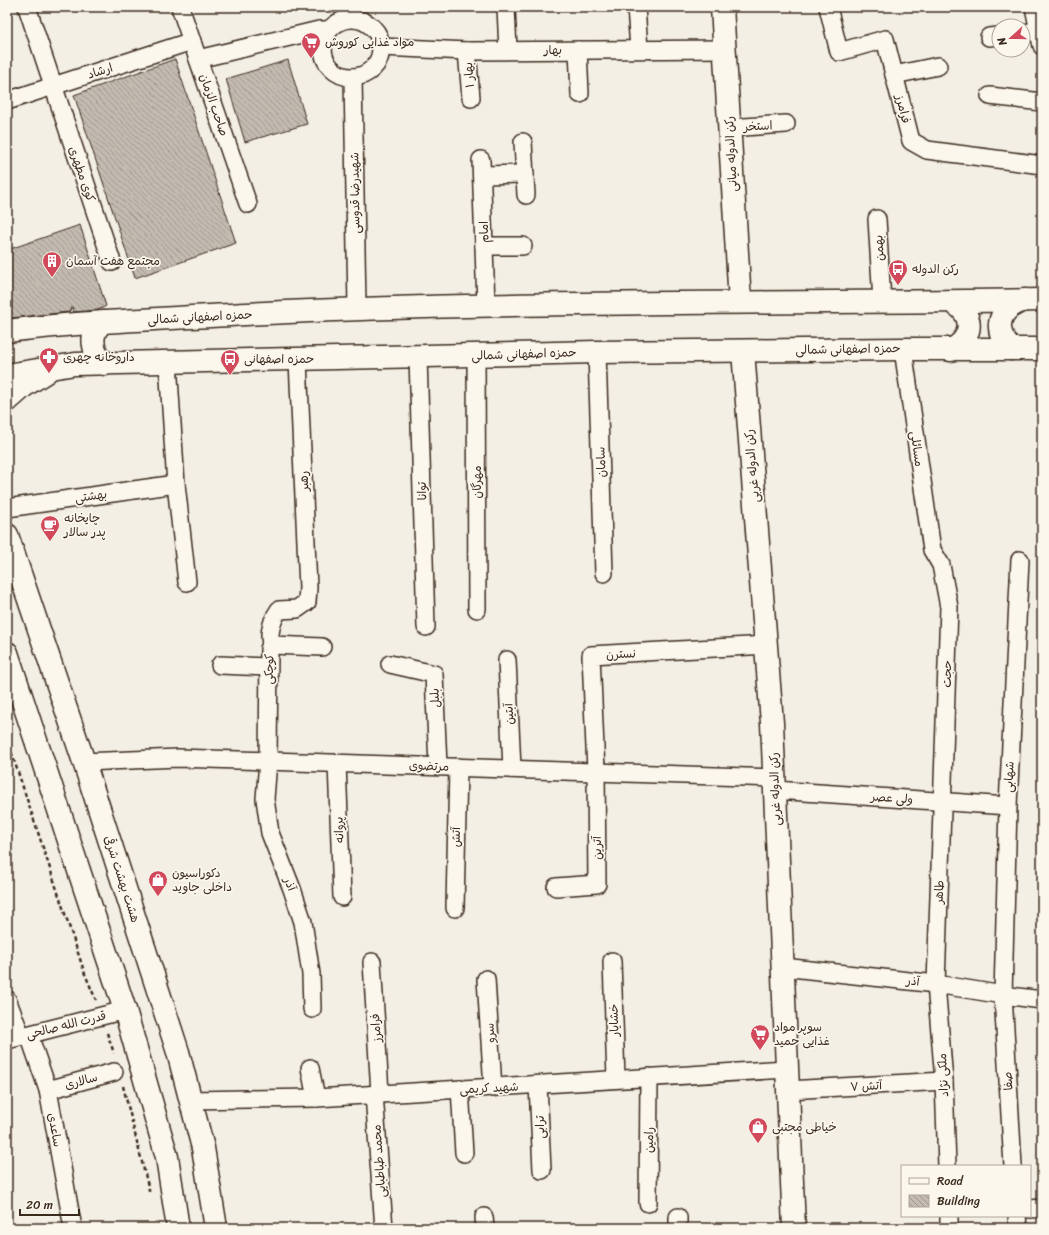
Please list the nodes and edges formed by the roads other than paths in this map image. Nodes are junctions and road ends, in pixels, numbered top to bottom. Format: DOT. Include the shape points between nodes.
graph roads {
  1 [pos="27,7"];
  2 [pos="180,7"];
  3 [pos="506,7"];
  4 [pos="636,7"];
  5 [pos="722,7"];
  6 [pos="828,7"];
  7 [pos="1034,7"];
  8 [pos="347,10"];
  9 [pos="329,30"];
  10 [pos="1035,37"];
  11 [pos="192,41"];
  12 [pos="382,47"];
  13 [pos="639,49"];
  14 [pos="725,49"];
  15 [pos="508,50"];
  16 [pos="578,50"];
  17 [pos="467,51"];
  18 [pos="198,59"];
  19 [pos="938,66"];
  20 [pos="894,75"];
  21 [pos="353,77"];
  22 [pos="52,86"];
  23 [pos="580,94"];
  24 [pos="990,96"];
  25 [pos="471,98"];
  26 [pos="7,101"];
  27 [pos="1042,102"];
  28 [pos="786,124"];
  29 [pos="730,128"];
  30 [pos="523,142"];
  31 [pos="1042,165"];
  32 [pos="525,174"];
  33 [pos="526,195"];
  34 [pos="248,204"];
  35 [pos="877,219"];
  36 [pos="484,246"];
  37 [pos="523,246"];
  38 [pos="112,262"];
  39 [pos="1033,300"];
  40 [pos="882,301"];
  41 [pos="740,302"];
  42 [pos="952,302"];
  43 [pos="486,304"];
  44 [pos="357,308"];
  45 [pos="103,322"];
  46 [pos="8,330"];
  47 [pos="903,349"];
  48 [pos="1012,349"];
  49 [pos="951,350"];
  50 [pos="1042,350"];
  51 [pos="743,351"];
  52 [pos="597,352"];
  53 [pos="418,356"];
  54 [pos="476,356"];
  55 [pos="298,360"];
  56 [pos="168,362"];
  57 [pos="105,364"];
  58 [pos="52,368"];
  59 [pos="7,376"];
  60 [pos="7,401"];
  61 [pos="176,484"];
  62 [pos="7,508"];
  63 [pos="7,535"];
  64 [pos="932,550"];
  65 [pos="1020,560"];
  66 [pos="604,573"];
  67 [pos="187,582"];
  68 [pos="307,602"];
  69 [pos="478,609"];
  70 [pos="426,626"];
  71 [pos="271,645"];
  72 [pos="767,645"];
  73 [pos="322,647"];
  74 [pos="7,653"];
  75 [pos="507,660"];
  76 [pos="220,664"];
  77 [pos="390,664"];
  78 [pos="268,666"];
  79 [pos="14,696"];
  80 [pos="268,761"];
  81 [pos="84,762"];
  82 [pos="337,763"];
  83 [pos="438,766"];
  84 [pos="458,767"];
  85 [pos="512,769"];
  86 [pos="596,771"];
  87 [pos="775,784"];
  88 [pos="942,801"];
  89 [pos="1008,806"];
  90 [pos="556,887"];
  91 [pos="342,897"];
  92 [pos="455,908"];
  93 [pos="612,961"];
  94 [pos="372,962"];
  95 [pos="783,967"];
  96 [pos="486,979"];
  97 [pos="936,984"];
  98 [pos="1003,995"];
  99 [pos="7,999"];
  100 [pos="1042,1000"];
  101 [pos="312,1009"];
  102 [pos="125,1010"];
  103 [pos="19,1037"];
  104 [pos="310,1068"];
  105 [pos="117,1069"];
  106 [pos="787,1069"];
  107 [pos="650,1077"];
  108 [pos="616,1080"];
  109 [pos="944,1081"];
  110 [pos="538,1085"];
  111 [pos="493,1088"];
  112 [pos="460,1089"];
  113 [pos="48,1090"];
  114 [pos="788,1090"];
  115 [pos="377,1094"];
  116 [pos="316,1098"];
  117 [pos="190,1100"];
  118 [pos="464,1154"];
  119 [pos="947,1165"];
  120 [pos="1013,1165"];
  121 [pos="542,1170"];
  122 [pos="648,1203"];
  123 [pos="1042,1208"];
  124 [pos="1031,1209"];
  125 [pos="949,1217"];
  126 [pos="1016,1217"];
  127 [pos="73,1228"];
  128 [pos="178,1228"];
  129 [pos="216,1228"];
  130 [pos="384,1228"];
  131 [pos="794,1228"];
  132 [pos="949,1228"];
  133 [pos="1018,1228"];
  1 -- 22 [label="street, کوی مطهری"];
  2 -- 11 [label="street, صاحب الزمان"];
  3 -- 15 [label="street"];
  4 -- 13 [label="street"];
  5 -- 14 [label="main road, رکن الدوله میانی"];
  6 -- 20 [label="street, فرامرز" via="839,52 885,39"];
  7 -- 10 [label="street"];
  8 -- 9 [label="street"];
  8 -- 12 [label="street" via="353,18 370,24 376,30"];
  9 -- 18 [label="street" via="319,30"];
  9 -- 21 [label="street" via="323,47 324,56 335,72"];
  11 -- 18 [label="street, صاحب الزمان"];
  11 -- 22 [label="street, ارشاد"];
  12 -- 17 [label="street, بهار"];
  12 -- 21 [label="street" via="376,65 362,76"];
  13 -- 14 [label="street, بهار"];
  13 -- 16 [label="street, بهار"];
  14 -- 29 [label="main road, رکن الدوله میانی"];
  15 -- 16 [label="street, بهار"];
  15 -- 17 [label="street, بهار"];
  16 -- 23 [label="street"];
  17 -- 25 [label="street, بهار ۱"];
  18 -- 34 [label="street, صاحب الزمان"];
  19 -- 20 [label="street"];
  20 -- 31 [label="street, فرامرز" via="911,141 927,150"];
  21 -- 44 [label="street, شهیدرضا قدوسی"];
  22 -- 26 [label="street, ارشاد"];
  22 -- 38 [label="street, کوی مطهری"];
  24 -- 27 [label="street"];
  28 -- 29 [label="street, استخر"];
  29 -- 41 [label="main road, رکن الدوله میانی"];
  30 -- 32 [label="street"];
  32 -- 33 [label="street"];
  32 -- 36 [label="street, امام" via="482,167"];
  35 -- 40 [label="street, بهمن"];
  36 -- 37 [label="street"];
  36 -- 43 [label="street, امام"];
  39 -- 42 [label="main road, حمزه اصفهانی شمالی"];
  39 -- 48 [label="main road" via="1014,303 1006,310 1001,320 1000,331 1004,341"];
  40 -- 41 [label="main road, حمزه اصفهانی شمالی"];
  40 -- 42 [label="main road, حمزه اصفهانی شمالی"];
  41 -- 43 [label="main road, حمزه اصفهانی شمالی"];
  42 -- 49 [label="main road" via="966,313 969,331 959,346"];
  43 -- 44 [label="main road, حمزه اصفهانی شمالی"];
  44 -- 45 [label="main road, حمزه اصفهانی شمالی"];
  45 -- 46 [label="main road, حمزه اصفهانی شمالی"];
  45 -- 57 [label="main road" via="95,330 93,340 98,356"];
  47 -- 49 [label="main road, حمزه اصفهانی شمالی"];
  47 -- 51 [label="main road, حمزه اصفهانی شمالی"];
  47 -- 64 [label="street, مسائلی"];
  48 -- 49 [label="main road, حمزه اصفهانی شمالی"];
  48 -- 50 [label="main road, حمزه اصفهانی شمالی"];
  51 -- 52 [label="main road, حمزه اصفهانی شمالی"];
  51 -- 72 [label="main road, رکن الدوله غربی"];
  52 -- 54 [label="main road, حمزه اصفهانی شمالی"];
  52 -- 66 [label="street, سامان"];
  53 -- 54 [label="main road, حمزه اصفهانی شمالی"];
  53 -- 55 [label="main road, حمزه اصفهانی شمالی"];
  53 -- 70 [label="street, توانا"];
  54 -- 69 [label="street, مهرگان"];
  55 -- 56 [label="main road, حمزه اصفهانی شمالی"];
  55 -- 68 [label="street, رهبر"];
  56 -- 57 [label="main road, حمزه اصفهانی شمالی"];
  56 -- 61 [label="street"];
  57 -- 58 [label="main road, حمزه اصفهانی شمالی" via="75,364"];
  58 -- 59 [label="main road, حمزه اصفهانی شمالی"];
  58 -- 60 [label="main road" via="24,386"];
  61 -- 62 [label="street, بهشتی"];
  61 -- 67 [label="street"];
  63 -- 81 [label="main road, هشت بهشت شرقی"];
  64 -- 88 [label="street, حجت" via="941,565 949,607"];
  65 -- 89 [label="street, شهابی"];
  68 -- 71 [label="street, کوچکی" via="296,609 280,610 273,620"];
  71 -- 73 [label="street"];
  71 -- 78 [label="street, کوچکی"];
  72 -- 86 [label="street, نسترن" via="591,655"];
  72 -- 87 [label="main road, رکن الدوله غربی"];
  74 -- 79 [label="main road"];
  75 -- 85 [label="street, آبتین"];
  76 -- 78 [label="street"];
  77 -- 83 [label="street, بلبل" via="434,674"];
  78 -- 80 [label="street, کوچکی"];
  79 -- 102 [label="main road"];
  80 -- 81 [label="street, مرتضوی" via="178,758"];
  80 -- 82 [label="street, مرتضوی"];
  80 -- 101 [label="street, آذر" via="265,799 270,834 303,922 311,974"];
  81 -- 117 [label="main road, هشت بهشت شرقی" via="178,1052"];
  82 -- 83 [label="street, مرتضوی"];
  82 -- 91 [label="street, پروانه"];
  83 -- 84 [label="street, مرتضوی"];
  84 -- 85 [label="street, مرتضوی"];
  84 -- 92 [label="street, آتش"];
  85 -- 86 [label="street, مرتضوی"];
  86 -- 87 [label="street, مرتضوی"];
  86 -- 90 [label="street, آترین" via="597,884"];
  87 -- 88 [label="street, ولی عصر"];
  87 -- 95 [label="main road, رکن الدوله غربی"];
  88 -- 89 [label="street, ولی عصر"];
  88 -- 97 [label="street, طاهر"];
  89 -- 98 [label="street, شهابی"];
  93 -- 108 [label="street, خشایار"];
  94 -- 115 [label="street, فرامرز"];
  95 -- 97 [label="street, آذر"];
  95 -- 106 [label="main road, رکن الدوله غربی"];
  96 -- 111 [label="street, سرو"];
  97 -- 98 [label="street, آذر"];
  97 -- 109 [label="street, ملکی نژاد"];
  98 -- 100 [label="street, آذر"];
  98 -- 120 [label="street, صفا"];
  99 -- 103 [label="street, ساعدی"];
  102 -- 103 [label="street, قدرت الله صالحی"];
  102 -- 128 [label="main road" via="167,1157"];
  103 -- 113 [label="street, ساعدی"];
  104 -- 116 [label="street"];
  105 -- 113 [label="street, سالاری"];
  106 -- 107 [label="street, شهید کریمی"];
  106 -- 114 [label="main road, رکن الدوله غربی"];
  107 -- 108 [label="street, شهید کریمی"];
  107 -- 122 [label="street, رامین"];
  108 -- 110 [label="street, شهید کریمی"];
  109 -- 114 [label="street, آتش ۷"];
  109 -- 119 [label="street, ملکی نژاد"];
  110 -- 111 [label="street, شهید کریمی"];
  110 -- 121 [label="street, ترابی"];
  111 -- 112 [label="street, شهید کریمی"];
  112 -- 115 [label="street, شهید کریمی"];
  112 -- 118 [label="street"];
  113 -- 127 [label="street, ساعدی"];
  114 -- 131 [label="main road, رکن الدوله غربی"];
  115 -- 116 [label="street, شهید کریمی"];
  115 -- 130 [label="street, محمد طباطبایی"];
  116 -- 117 [label="street, شهید کریمی"];
  117 -- 129 [label="main road, هشت بهشت شرقی" via="203,1148"];
  123 -- 124 [label="street"];
  125 -- 132 [label="street"];
  126 -- 133 [label="street"];
}
